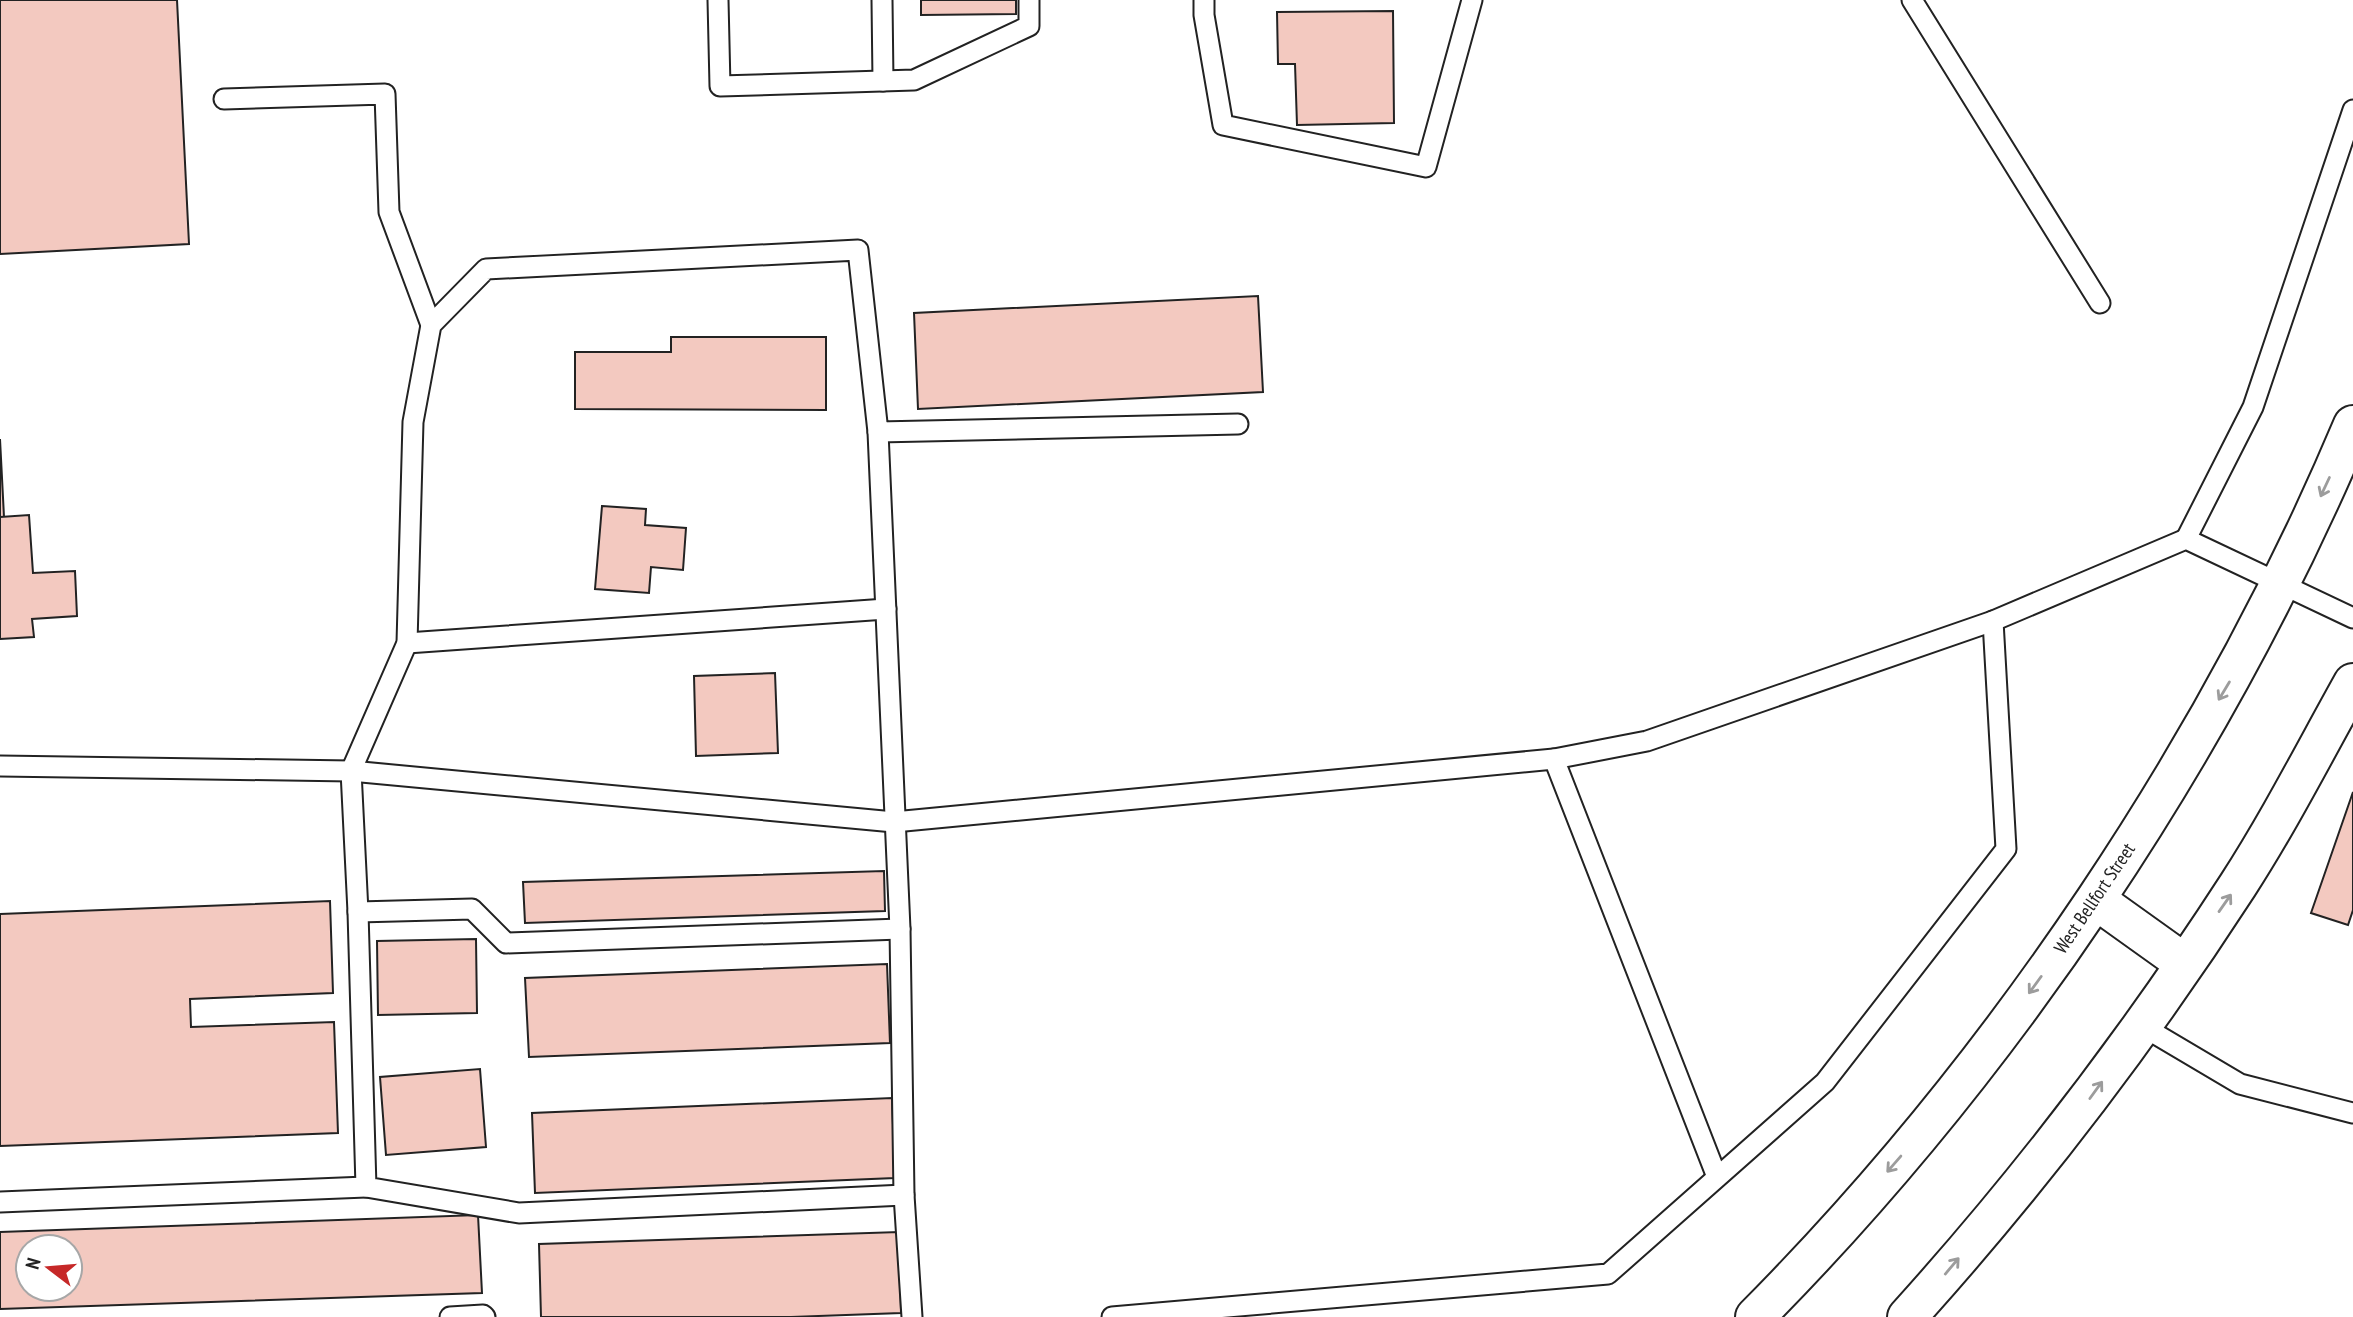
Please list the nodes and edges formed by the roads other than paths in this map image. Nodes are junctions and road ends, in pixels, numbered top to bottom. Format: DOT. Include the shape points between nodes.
graph roads {
  1 [pos="718,0"];
  2 [pos="882,0"];
  3 [pos="1029,0"];
  4 [pos="1204,0"];
  5 [pos="1472,0"];
  6 [pos="1912,0"];
  7 [pos="883,81"];
  8 [pos="224,99"];
  9 [pos="2353,110"];
  10 [pos="2100,303"];
  11 [pos="431,325"];
  12 [pos="1238,424"];
  13 [pos="2353,425"];
  14 [pos="878,432"];
  15 [pos="2186,539"];
  16 [pos="2280,585"];
  17 [pos="886,610"];
  18 [pos="2353,618"];
  19 [pos="1993,621"];
  20 [pos="407,643"];
  21 [pos="2353,683"];
  22 [pos="1554,759"];
  23 [pos="0,766"];
  24 [pos="351,771"];
  25 [pos="894,822"];
  26 [pos="2096,900"];
  27 [pos="358,912"];
  28 [pos="900,929"];
  29 [pos="2184,963"];
  30 [pos="2142,1026"];
  31 [pos="2353,1112"];
  32 [pos="1717,1177"];
  33 [pos="366,1187"];
  34 [pos="904,1195"];
  35 [pos="0,1202"];
  36 [pos="450,1317"];
  37 [pos="485,1317"];
  38 [pos="912,1317"];
  39 [pos="1112,1317"];
  40 [pos="1755,1317"];
  41 [pos="1907,1317"];
  1 -- 7 [label="lane" via="720,86"];
  2 -- 7 [label="lane"];
  3 -- 7 [label="lane" via="1029,26 914,80"];
  4 -- 5 [label="lane" via="1223,125 1426,167"];
  6 -- 10 [label="lane"];
  8 -- 11 [label="lane" via="385,94 389,212"];
  9 -- 15 [label="lane" via="2253,407"];
  11 -- 14 [label="lane" via="486,269 858,250"];
  11 -- 20 [label="lane" via="413,422"];
  12 -- 14 [label="lane"];
  13 -- 16 [label="main road, West Bellfort Street, one-way"];
  14 -- 17 [label="lane"];
  15 -- 16 [label="lane"];
  15 -- 19 [label="lane"];
  16 -- 18 [label="lane"];
  16 -- 26 [label="main road, West Bellfort Street, one-way" via="2231,679"];
  17 -- 20 [label="lane"];
  17 -- 25 [label="lane"];
  19 -- 22 [label="lane" via="1647,741"];
  19 -- 32 [label="lane" via="2006,849 1825,1082"];
  20 -- 24 [label="lane"];
  29 -- 21 [label="main road, one-way" via="2245,873"];
  22 -- 25 [label="lane"];
  22 -- 32 [label="lane"];
  23 -- 24 [label="lane"];
  24 -- 25 [label="lane"];
  24 -- 27 [label="lane"];
  25 -- 28 [label="lane"];
  26 -- 29 [label="main road"];
  26 -- 40 [label="main road, West Bellfort Street, one-way" via="1913,1142"];
  27 -- 28 [label="lane" via="472,909 506,943"];
  27 -- 33 [label="lane"];
  28 -- 34 [label="lane"];
  29 -- 30 [label="main road"];
  30 -- 31 [label="lane" via="2240,1083"];
  41 -- 30 [label="main road, one-way" via="2077,1116"];
  32 -- 39 [label="lane" via="1608,1274"];
  33 -- 34 [label="lane" via="519,1213"];
  33 -- 35 [label="lane"];
  34 -- 38 [label="lane"];
  36 -- 37 [label="lane"];
}
